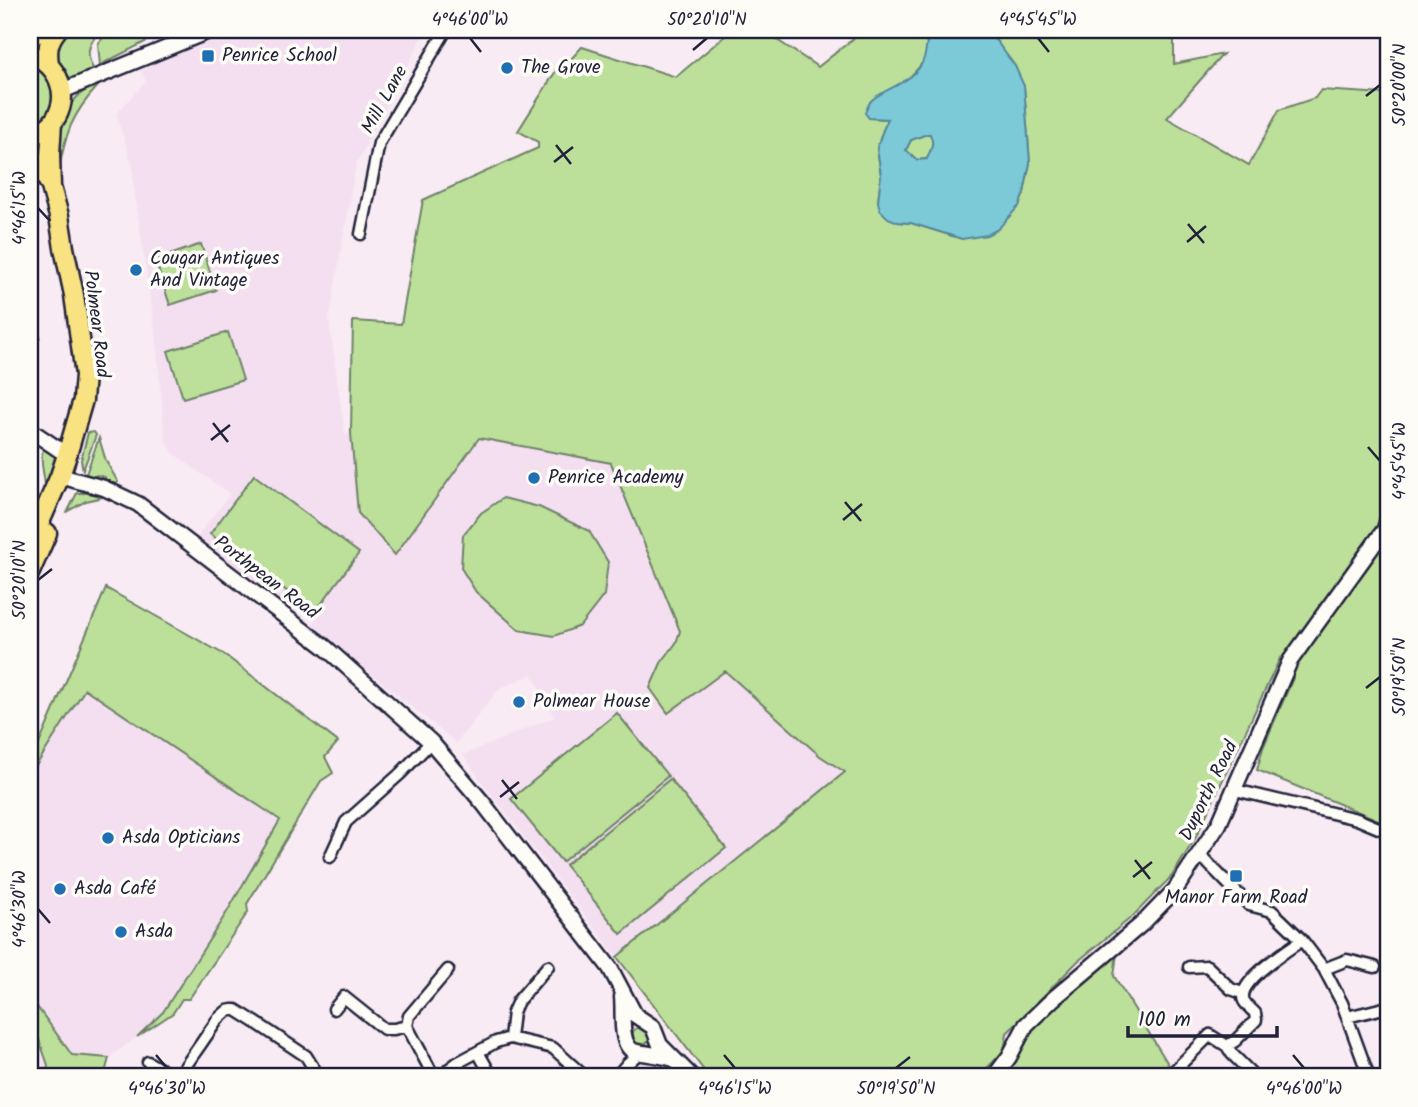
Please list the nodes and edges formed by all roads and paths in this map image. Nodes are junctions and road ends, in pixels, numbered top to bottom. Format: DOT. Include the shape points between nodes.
graph roads {
  1 [pos="41,30"];
  2 [pos="57,30"];
  3 [pos="211,30"];
  4 [pos="446,30"];
  5 [pos="30,38"];
  6 [pos="30,55"];
  7 [pos="49,64"];
  8 [pos="62,91"];
  9 [pos="52,123"];
  10 [pos="30,136"];
  11 [pos="30,153"];
  12 [pos="51,187"];
  13 [pos="59,216"];
  14 [pos="360,234"];
  15 [pos="30,430"];
  16 [pos="67,455"];
  17 [pos="66,477"];
  18 [pos="1388,519"];
  19 [pos="30,545"];
  20 [pos="30,572"];
  21 [pos="430,742"];
  22 [pos="1235,790"];
  23 [pos="1388,832"];
  24 [pos="1200,855"];
  25 [pos="330,857"];
  26 [pos="1302,940"];
  27 [pos="548,966"];
  28 [pos="1189,967"];
  29 [pos="1375,967"];
  30 [pos="1324,969"];
  31 [pos="448,970"];
  32 [pos="622,992"];
  33 [pos="1242,993"];
  34 [pos="1388,1007"];
  35 [pos="334,1009"];
  36 [pos="1347,1017"];
  37 [pos="646,1022"];
  38 [pos="407,1026"];
  39 [pos="656,1034"];
  40 [pos="510,1038"];
  41 [pos="625,1040"];
  42 [pos="1227,1046"];
  43 [pos="478,1052"];
  44 [pos="643,1052"];
  45 [pos="674,1060"];
  46 [pos="148,1062"];
  47 [pos="1251,1073"];
  48 [pos="618,1075"];
  49 [pos="445,1076"];
  50 [pos="176,1077"];
  51 [pos="319,1077"];
  52 [pos="492,1077"];
  53 [pos="585,1077"];
  54 [pos="692,1077"];
  55 [pos="994,1077"];
  56 [pos="1168,1077"];
  57 [pos="1369,1077"];
  1 -- 5 [label="highway"];
  2 -- 7 [label="highway" via="47,49"];
  3 -- 8 [label="street"];
  4 -- 14 [label="street, Mill Lane" via="379,143"];
  6 -- 7 [label="highway"];
  7 -- 8 [label="highway"];
  8 -- 9 [label="highway" via="61,108"];
  9 -- 10 [label="highway"];
  9 -- 12 [label="highway"];
  11 -- 12 [label="highway"];
  12 -- 13 [label="highway, Polmear Road"];
  13 -- 16 [label="highway, Polmear Road" via="85,375 83,400"];
  13 -- 17 [label="highway, Polmear Road" via="71,244 90,330 91,396 83,436"];
  15 -- 16 [label="street"];
  16 -- 17 [label="highway, Polmear Road"];
  17 -- 19 [label="highway"];
  17 -- 20 [label="highway"];
  17 -- 21 [label="street, Porthpean Road" via="138,504 325,647"];
  18 -- 22 [label="street, Duporth Road" via="1290,661"];
  21 -- 25 [label="street" via="346,822"];
  21 -- 32 [label="street, Porthpean Road" via="610,968"];
  22 -- 23 [label="street" via="1357,819"];
  22 -- 24 [label="street, Duporth Road"];
  24 -- 26 [label="street" via="1248,905 1272,911"];
  24 -- 55 [label="street, Duporth Road" via="1143,923 1026,1025"];
  26 -- 30 [label="street"];
  26 -- 33 [label="street" via="1269,964"];
  27 -- 40 [label="street" via="518,1000"];
  28 -- 33 [label="street" via="1207,966 1231,989"];
  29 -- 30 [label="street" via="1347,960"];
  30 -- 36 [label="street"];
  31 -- 38 [label="street" via="409,1016"];
  32 -- 37 [label="street, Porthpean Road" via="635,1014"];
  32 -- 41 [label="street, Porthpean Road"];
  33 -- 42 [label="street" via="1256,1020"];
  34 -- 36 [label="street"];
  35 -- 38 [label="street" via="344,997 384,1029"];
  36 -- 57 [label="street"];
  37 -- 39 [label="street, Porthpean Road"];
  37 -- 41 [label="street" via="628,1026"];
  38 -- 49 [label="street" via="433,1075"];
  39 -- 44 [label="street" via="653,1046"];
  39 -- 45 [label="street, Porthpean Road"];
  40 -- 43 [label="street"];
  40 -- 53 [label="street" via="553,1048"];
  41 -- 44 [label="street, Porthpean Road" via="632,1050"];
  41 -- 48 [label="street"];
  42 -- 47 [label="street"];
  42 -- 56 [label="street" via="1210,1035"];
  43 -- 49 [label="street"];
  43 -- 52 [label="street"];
  44 -- 45 [label="street, Porthpean Road"];
  44 -- 48 [label="street"];
  45 -- 54 [label="street, Porthpean Road"];
  46 -- 50 [label="street"];
  50 -- 51 [label="street" via="218,1019 236,1010 306,1056"];
}
